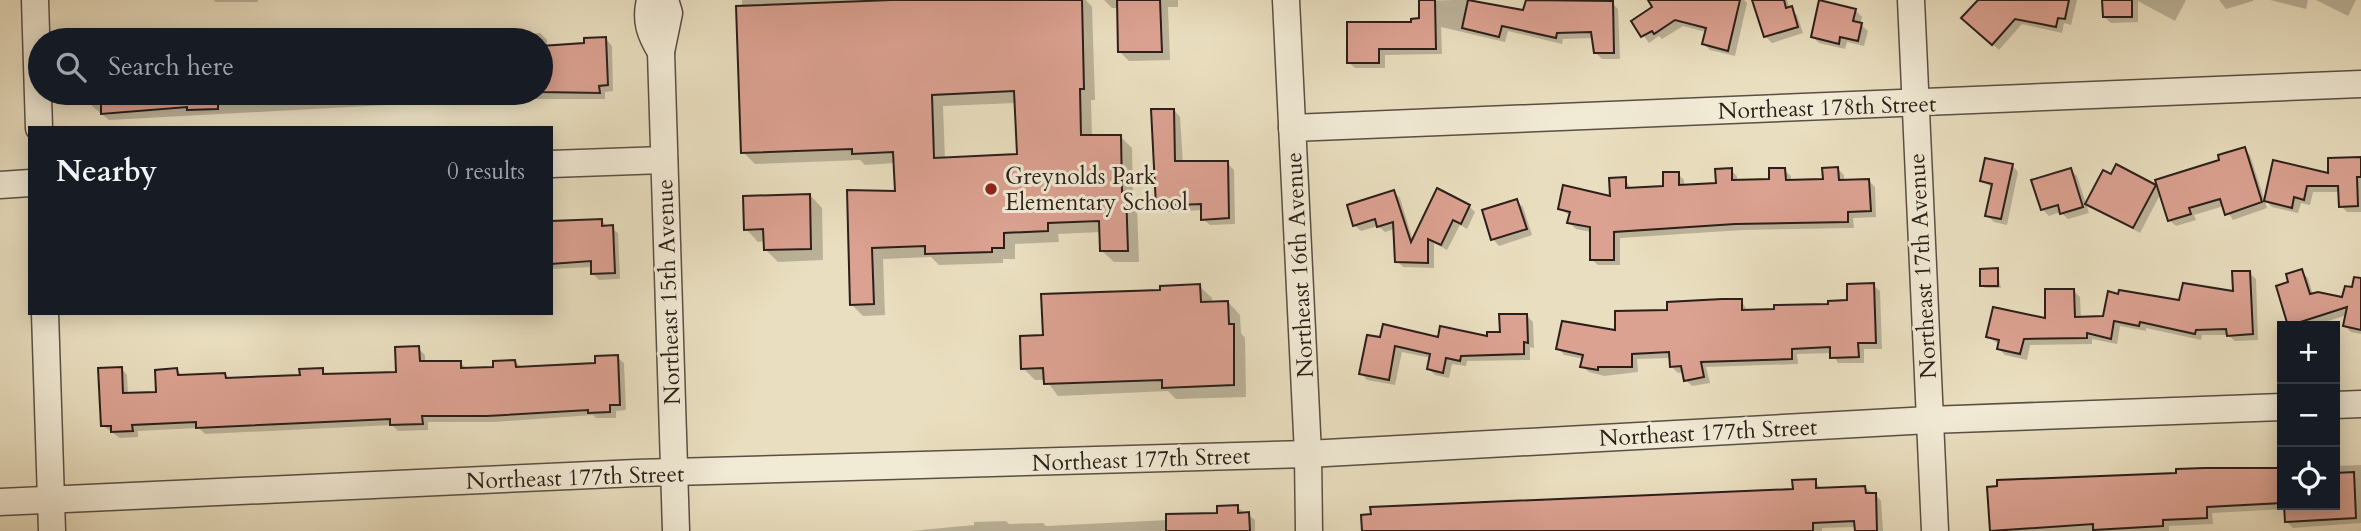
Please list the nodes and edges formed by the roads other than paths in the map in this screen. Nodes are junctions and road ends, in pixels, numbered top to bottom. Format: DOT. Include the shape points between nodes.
graph roads {
  1 [pos="35,0"];
  2 [pos="650,0"];
  3 [pos="664,0"];
  4 [pos="1286,0"];
  5 [pos="1911,0"];
  6 [pos="36,28"];
  7 [pos="661,52"];
  8 [pos="2361,84"];
  9 [pos="1915,104"];
  10 [pos="38,105"];
  11 [pos="39,126"];
  12 [pos="1292,128"];
  13 [pos="664,159"];
  14 [pos="553,164"];
  15 [pos="28,183"];
  16 [pos="0,185"];
  17 [pos="45,315"];
  18 [pos="2361,404"];
  19 [pos="2340,405"];
  20 [pos="2277,407"];
  21 [pos="1929,420"];
  22 [pos="1308,454"];
  23 [pos="674,472"];
  24 [pos="51,501"];
  25 [pos="0,502"];
  26 [pos="52,531"];
  27 [pos="676,531"];
  28 [pos="1309,531"];
  29 [pos="1935,531"];
  1 -- 6 [label="street"];
  2 -- 7 [label="street, Northeast 15th Avenue" via="650,35"];
  3 -- 7 [label="street, Northeast 15th Avenue" via="669,13"];
  4 -- 12 [label="street, Northeast 16th Avenue"];
  5 -- 9 [label="street, Northeast 17th Avenue"];
  7 -- 13 [label="street, Northeast 15th Avenue"];
  8 -- 9 [label="street, Northeast 178th Street"];
  9 -- 12 [label="street, Northeast 178th Street"];
  9 -- 21 [label="street, Northeast 17th Avenue"];
  10 -- 11 [label="street"];
  12 -- 22 [label="street, Northeast 16th Avenue"];
  13 -- 14 [label="street"];
  13 -- 23 [label="street, Northeast 15th Avenue"];
  15 -- 16 [label="street"];
  17 -- 24 [label="street"];
  18 -- 19 [label="street"];
  20 -- 21 [label="street, Northeast 177th Street"];
  21 -- 22 [label="street, Northeast 177th Street"];
  21 -- 29 [label="street, Northeast 17th Avenue"];
  22 -- 23 [label="street, Northeast 177th Street"];
  22 -- 28 [label="street, Northeast 16th Avenue"];
  23 -- 24 [label="street, Northeast 177th Street"];
  23 -- 27 [label="street, Northeast 15th Avenue"];
  24 -- 25 [label="street, Northeast 177th Street"];
  24 -- 26 [label="street"];
}
